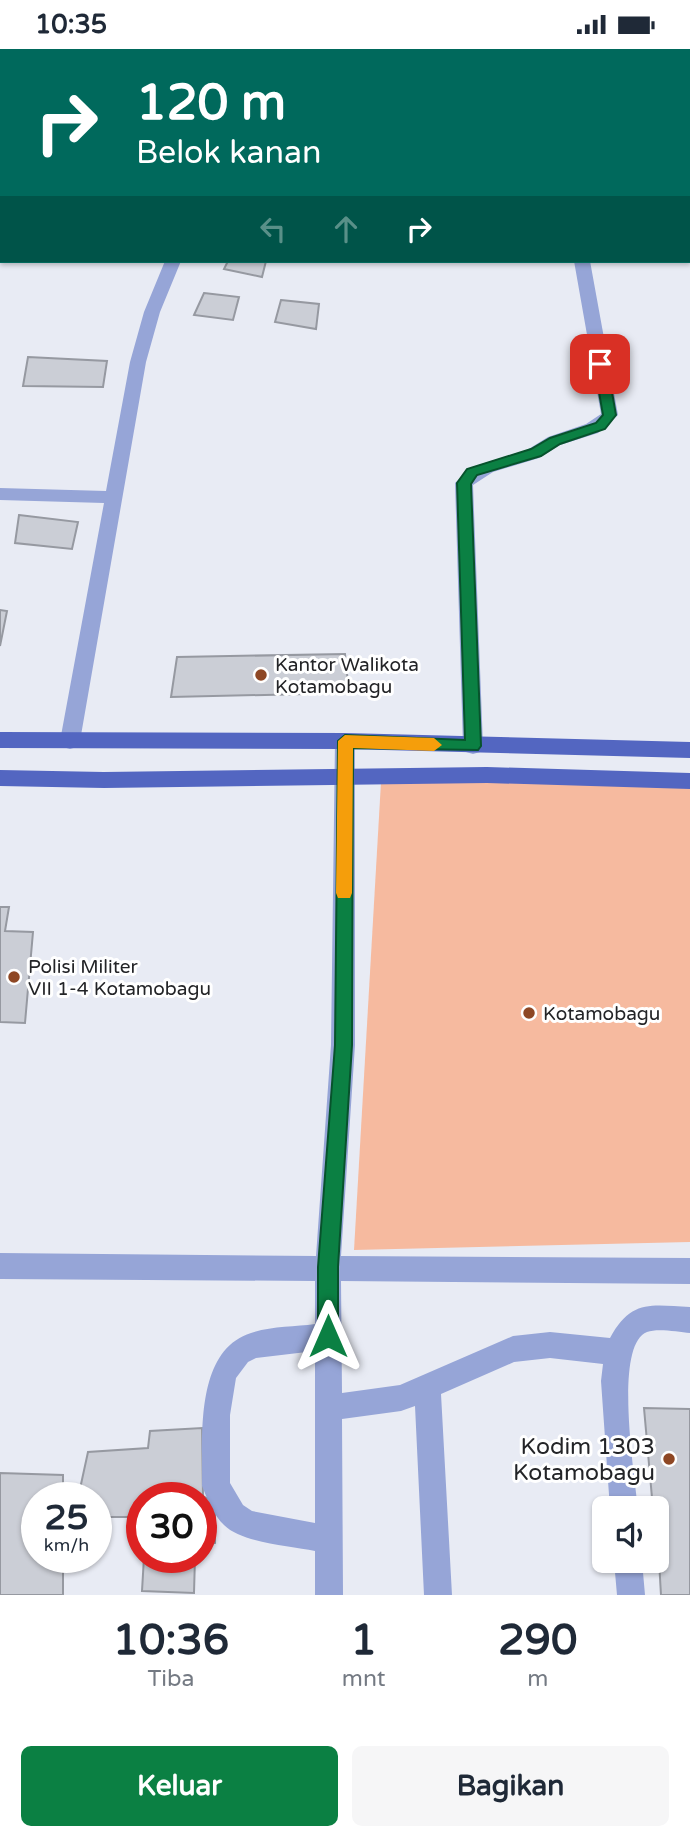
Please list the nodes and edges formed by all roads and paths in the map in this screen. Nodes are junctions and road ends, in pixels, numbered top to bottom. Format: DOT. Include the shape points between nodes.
graph roads {
  1 [pos="172,263"];
  2 [pos="582,263"];
  3 [pos="0,495"];
  4 [pos="114,498"];
  5 [pos="0,740"];
  6 [pos="70,741"];
  7 [pos="345,741"];
  8 [pos="473,746"];
  9 [pos="690,750"];
  10 [pos="345,777"];
  11 [pos="0,778"];
  12 [pos="690,781"];
  13 [pos="0,1266"];
  14 [pos="328,1267"];
  15 [pos="690,1271"];
  16 [pos="690,1320"];
  17 [pos="328,1336"];
  18 [pos="617,1352"];
  19 [pos="428,1388"];
  20 [pos="328,1408"];
  21 [pos="623,1496"];
  22 [pos="329,1541"];
  23 [pos="629,1573"];
  24 [pos="330,1595"];
  25 [pos="438,1595"];
  26 [pos="631,1595"];
  1 -- 4 [label="street" via="138,362"];
  2 -- 8 [label="street" via="610,415 590,431 472,472 464,483"];
  3 -- 4 [label="street"];
  4 -- 6 [label="street"];
  5 -- 6 [label="main road"];
  6 -- 7 [label="main road"];
  7 -- 8 [label="main road"];
  7 -- 10 [label="street"];
  8 -- 9 [label="main road"];
  10 -- 11 [label="main road"];
  10 -- 12 [label="main road" via="487,775"];
  10 -- 14 [label="street" via="344,1045"];
  13 -- 14 [label="street"];
  14 -- 15 [label="street"];
  14 -- 17 [label="street"];
  16 -- 18 [label="street" via="644,1318 629,1329"];
  17 -- 20 [label="street"];
  17 -- 22 [label="street" via="253,1345 239,1353 224,1373 217,1415 216,1486 233,1515 247,1524"];
  18 -- 19 [label="street" via="550,1345 513,1349"];
  18 -- 21 [label="street" via="614,1381"];
  19 -- 20 [label="street" via="401,1398"];
  19 -- 25 [label="street"];
  20 -- 22 [label="street"];
  22 -- 24 [label="street"];
  23 -- 26 [label="street"];
}
